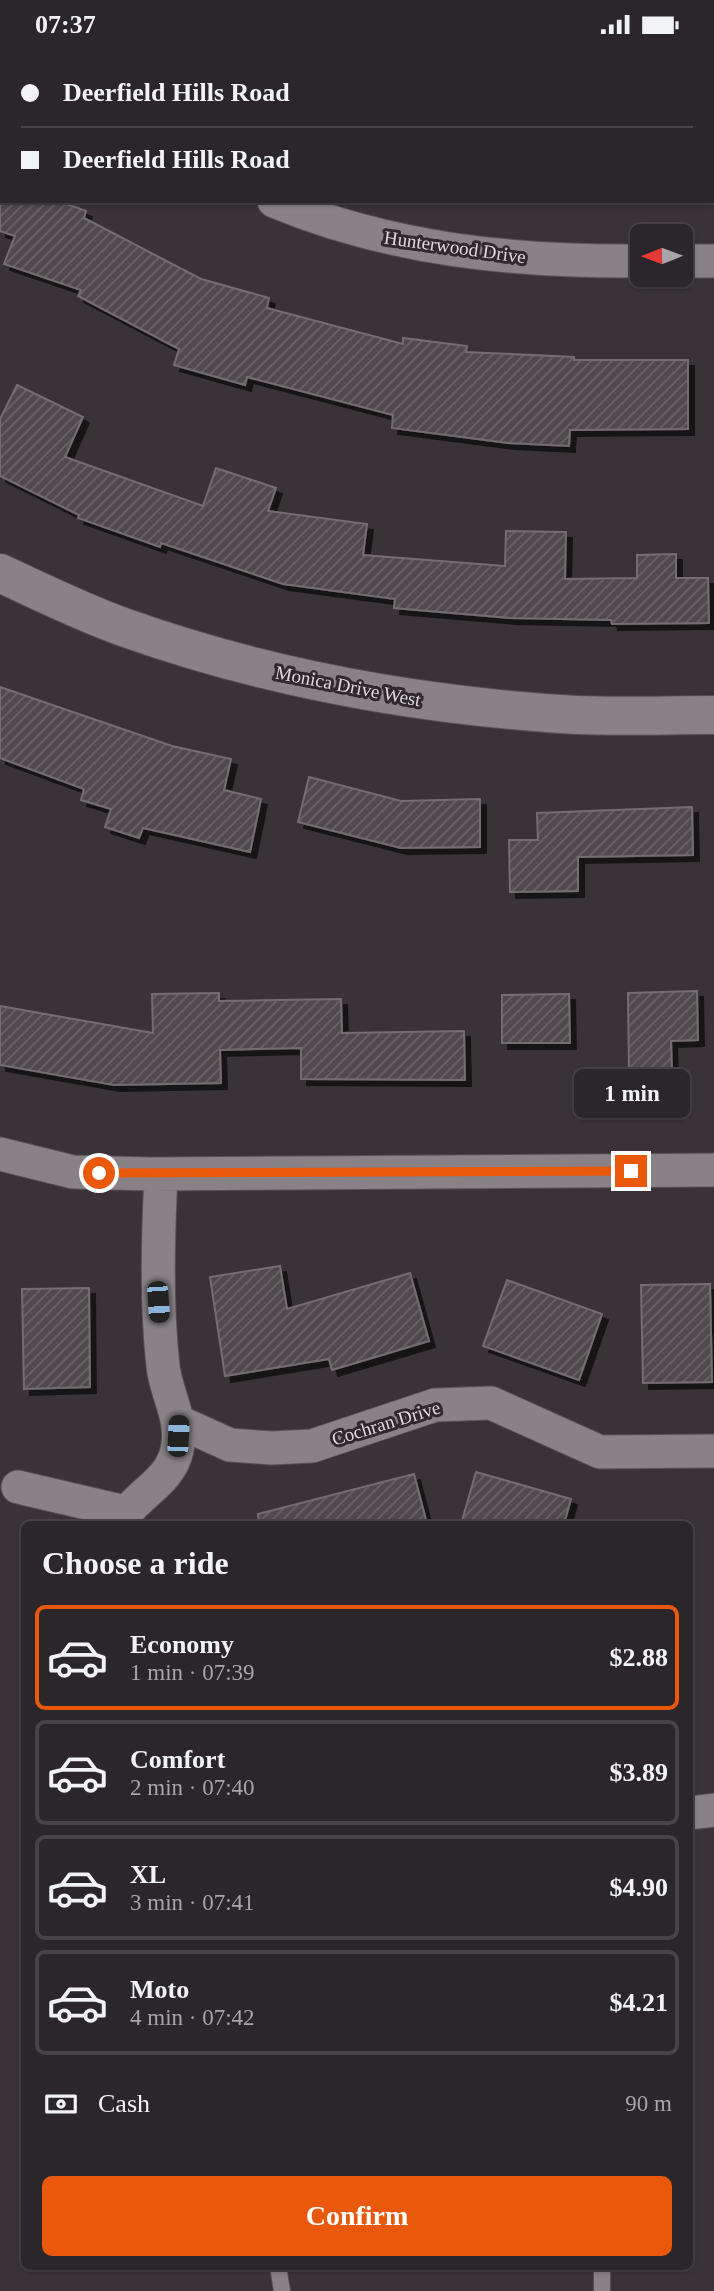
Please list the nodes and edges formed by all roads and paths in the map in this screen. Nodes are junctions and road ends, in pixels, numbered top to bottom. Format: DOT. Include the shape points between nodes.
graph roads {
  1 [pos="279,203"];
  2 [pos="630,261"];
  3 [pos="693,261"];
  4 [pos="714,261"];
  5 [pos="0,573"];
  6 [pos="714,715"];
  7 [pos="0,1154"];
  8 [pos="714,1170"];
  9 [pos="161,1174"];
  10 [pos="179,1422"];
  11 [pos="714,1451"];
  12 [pos="18,1487"];
  13 [pos="123,1518"];
  14 [pos="714,1810"];
  15 [pos="693,1813"];
  16 [pos="279,2270"];
  17 [pos="602,2270"];
  18 [pos="282,2291"];
  19 [pos="602,2291"];
  1 -- 2 [label="street, Hunterwood Drive" via="321,221 384,238 552,261"];
  3 -- 4 [label="street"];
  5 -- 6 [label="street, Monica Drive West" via="123,628 275,672 495,709 580,715"];
  7 -- 9 [label="street" via="73,1172"];
  8 -- 9 [label="street"];
  9 -- 10 [label="street" via="160,1331 163,1370"];
  10 -- 11 [label="street, Cochran Drive" via="230,1445 298,1447 435,1405 491,1403 600,1452"];
  10 -- 13 [label="street" via="177,1451 159,1484"];
  12 -- 13 [label="street"];
  14 -- 15 [label="street"];
  16 -- 18 [label="lane"];
  17 -- 19 [label="lane"];
}
